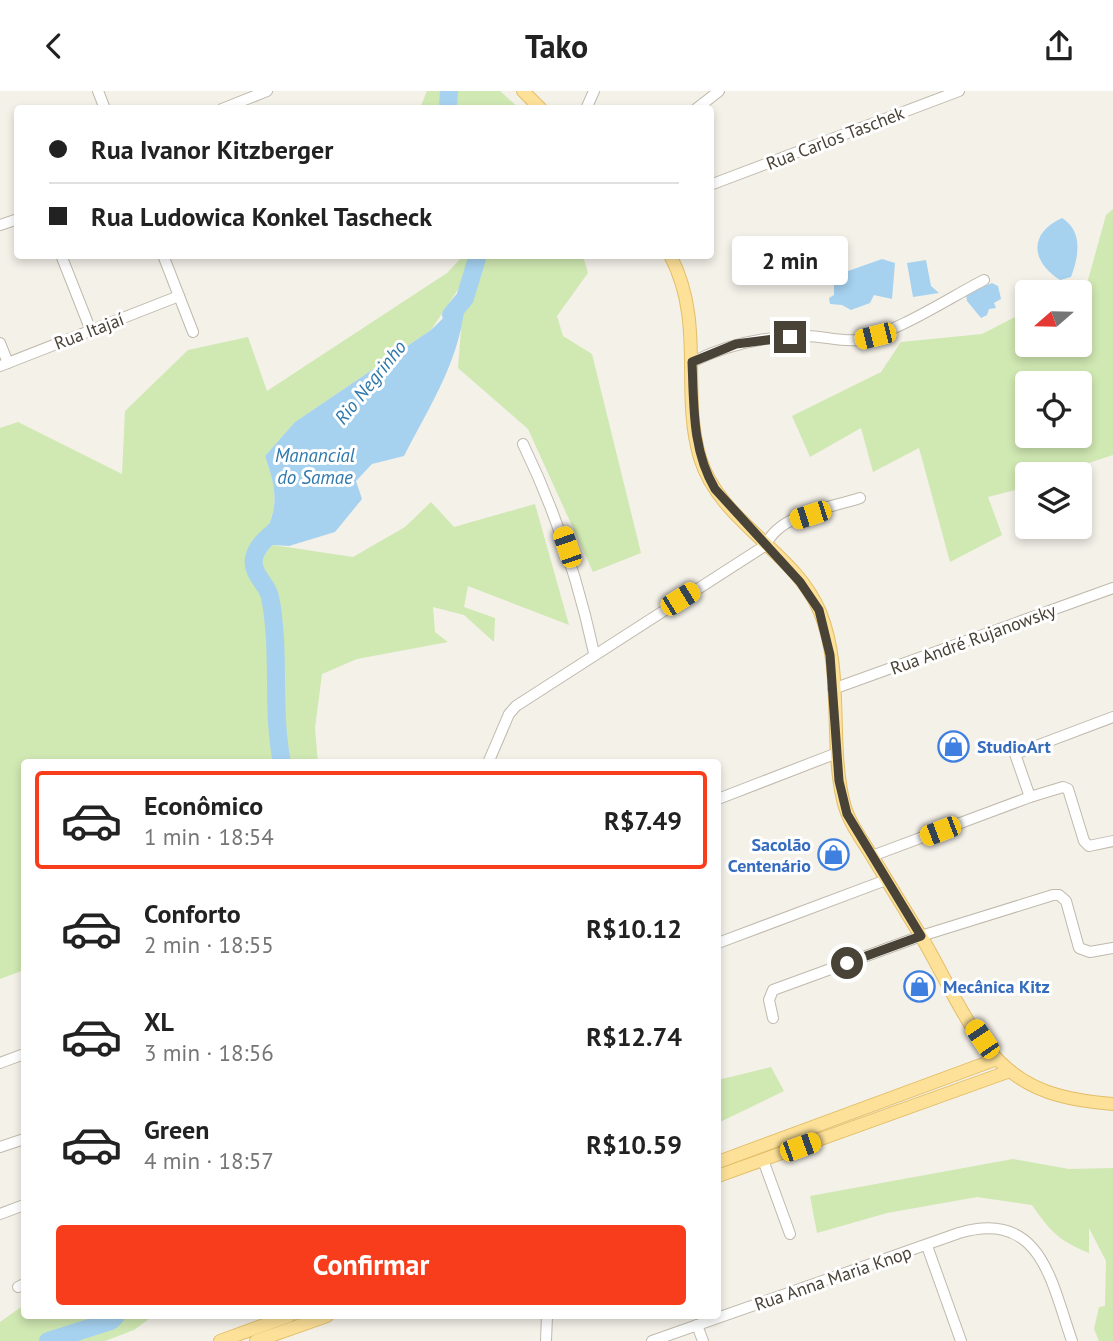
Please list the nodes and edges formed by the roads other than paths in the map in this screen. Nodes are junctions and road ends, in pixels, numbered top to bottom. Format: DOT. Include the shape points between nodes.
graph roads {
  1 [pos="267,91"];
  2 [pos="523,91"];
  3 [pos="719,91"];
  4 [pos="959,91"];
  5 [pos="232,105"];
  6 [pos="537,105"];
  7 [pos="701,105"];
  8 [pos="714,183"];
  9 [pos="63,259"];
  10 [pos="165,259"];
  11 [pos="671,259"];
  12 [pos="984,280"];
  13 [pos="179,296"];
  14 [pos="91,331"];
  15 [pos="193,332"];
  16 [pos="0,343"];
  17 [pos="692,362"];
  18 [pos="4,365"];
  19 [pos="523,444"];
  20 [pos="860,498"];
  21 [pos="765,545"];
  22 [pos="1113,588"];
  23 [pos="594,653"];
  24 [pos="833,689"];
  25 [pos="1113,717"];
  26 [pos="837,753"];
  27 [pos="490,759"];
  28 [pos="1030,797"];
  29 [pos="721,798"];
  30 [pos="1113,841"];
  31 [pos="872,856"];
  32 [pos="886,880"];
  33 [pos="921,936"];
  34 [pos="721,942"];
  35 [pos="1113,949"];
  36 [pos="773,1018"];
  37 [pos="21,1055"];
  38 [pos="997,1059"];
  39 [pos="0,1063"];
  40 [pos="1010,1071"];
  41 [pos="1113,1104"];
  42 [pos="837,1118"];
  43 [pos="841,1132"];
  44 [pos="21,1140"];
  45 [pos="761,1146"];
  46 [pos="0,1147"];
  47 [pos="763,1160"];
  48 [pos="721,1161"];
  49 [pos="721,1175"];
  50 [pos="21,1206"];
  51 [pos="0,1214"];
  52 [pos="790,1234"];
  53 [pos="927,1245"];
  54 [pos="721,1317"];
  55 [pos="281,1319"];
  56 [pos="318,1319"];
  57 [pos="547,1319"];
  58 [pos="714,1319"];
  59 [pos="697,1325"];
  60 [pos="228,1340"];
  61 [pos="959,1340"];
  62 [pos="256,1341"];
  63 [pos="546,1341"];
  64 [pos="652,1341"];
  65 [pos="703,1341"];
  66 [pos="1072,1341"];
  1 -- 5 [label="street"];
  2 -- 6 [label="main road"];
  3 -- 7 [label="street"];
  4 -- 8 [label="street, Rua Carlos Taschek"];
  9 -- 14 [label="street"];
  10 -- 13 [label="street"];
  11 -- 17 [label="main road" via="687,302"];
  12 -- 17 [label="street" via="875,336 846,341 771,338 721,348"];
  13 -- 14 [label="street, Rua Itajaí"];
  13 -- 15 [label="street"];
  14 -- 18 [label="street, Rua Itajaí"];
  16 -- 18 [label="street"];
  17 -- 21 [label="main road" via="696,437 706,473 725,502"];
  19 -- 23 [label="street" via="564,538"];
  20 -- 21 [label="street" via="785,523"];
  21 -- 23 [label="street"];
  21 -- 24 [label="main road" via="819,610"];
  22 -- 24 [label="street, Rua André Rujanowsky"];
  23 -- 27 [label="street" via="516,706"];
  24 -- 26 [label="main road"];
  25 -- 28 [label="street" via="1015,754"];
  26 -- 29 [label="street"];
  26 -- 31 [label="main road" via="847,814"];
  28 -- 30 [label="street" via="1068,789 1084,841 1089,846"];
  28 -- 31 [label="street"];
  31 -- 32 [label="main road"];
  32 -- 33 [label="main road"];
  32 -- 34 [label="street"];
  33 -- 35 [label="street" via="1059,895 1066,901 1079,948 1090,952"];
  33 -- 36 [label="street" via="773,990 769,1000"];
  33 -- 38 [label="main road"];
  37 -- 39 [label="street"];
  38 -- 40 [label="main road"];
  38 -- 42 [label="main road"];
  40 -- 41 [label="main road" via="1054,1094"];
  40 -- 43 [label="main road"];
  42 -- 43 [label="main road" via="843,1126"];
  42 -- 45 [label="main road"];
  43 -- 47 [label="main road"];
  44 -- 46 [label="street"];
  45 -- 47 [label="main road"];
  45 -- 48 [label="main road"];
  47 -- 49 [label="main road"];
  47 -- 52 [label="street"];
  50 -- 51 [label="street"];
  53 -- 54 [label="street, Rua Anna Maria Knop"];
  53 -- 61 [label="street"];
  53 -- 66 [label="street, Rua Anna Maria Knop" via="974,1229 1016,1233 1041,1257"];
  55 -- 60 [label="main road"];
  56 -- 62 [label="main road"];
  57 -- 63 [label="street"];
  58 -- 59 [label="street, Rua Anna Maria Knop"];
  59 -- 64 [label="street, Rua Anna Maria Knop"];
  59 -- 65 [label="street"];
}
